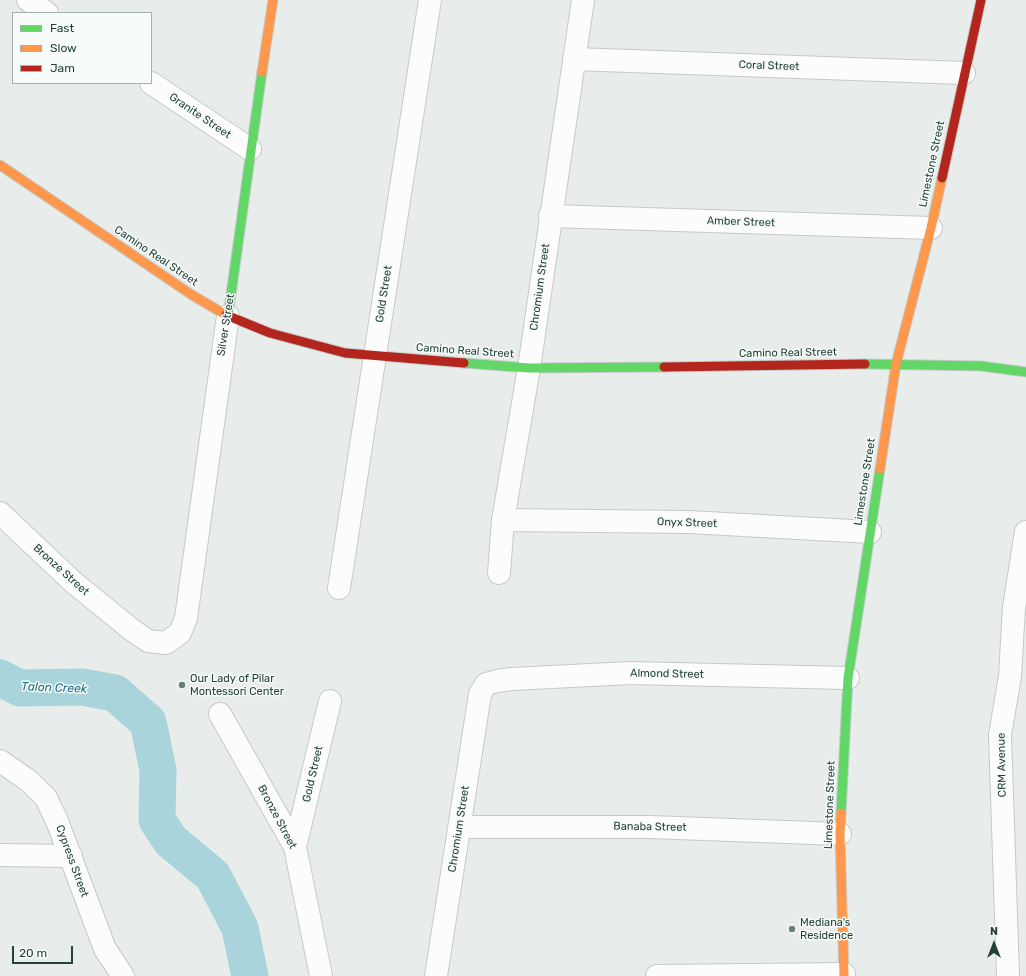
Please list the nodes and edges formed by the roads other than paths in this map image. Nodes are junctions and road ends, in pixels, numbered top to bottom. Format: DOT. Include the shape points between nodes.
graph roads {
  1 [pos="28,0"];
  2 [pos="273,0"];
  3 [pos="430,0"];
  4 [pos="583,0"];
  5 [pos="982,0"];
  6 [pos="46,12"];
  7 [pos="574,59"];
  8 [pos="964,73"];
  9 [pos="152,84"];
  10 [pos="250,149"];
  11 [pos="0,165"];
  12 [pos="550,216"];
  13 [pos="931,228"];
  14 [pos="228,316"];
  15 [pos="374,356"];
  16 [pos="896,364"];
  17 [pos="529,368"];
  18 [pos="1026,372"];
  19 [pos="0,514"];
  20 [pos="504,520"];
  21 [pos="870,532"];
  22 [pos="1026,532"];
  23 [pos="498,573"];
  24 [pos="339,588"];
  25 [pos="166,643"];
  26 [pos="1018,676"];
  27 [pos="848,678"];
  28 [pos="486,684"];
  29 [pos="330,701"];
  30 [pos="220,714"];
  31 [pos="0,761"];
  32 [pos="460,827"];
  33 [pos="840,834"];
  34 [pos="295,847"];
  35 [pos="0,855"];
  36 [pos="71,856"];
  37 [pos="844,975"];
  38 [pos="123,976"];
  39 [pos="321,976"];
  40 [pos="436,976"];
  41 [pos="657,976"];
  42 [pos="1008,976"];
  1 -- 6 [label="street"];
  2 -- 10 [label="street, Silver Street"];
  3 -- 15 [label="street, Gold Street"];
  4 -- 7 [label="street, Chromium Street"];
  5 -- 8 [label="street, Limestone Street"];
  7 -- 8 [label="street, Coral Street"];
  7 -- 12 [label="street, Chromium Street"];
  8 -- 13 [label="street, Limestone Street"];
  9 -- 10 [label="street, Granite Street"];
  10 -- 14 [label="street, Silver Street"];
  11 -- 14 [label="street, Camino Real Street" via="192,295"];
  12 -- 13 [label="street, Amber Street"];
  12 -- 17 [label="street, Chromium Street"];
  13 -- 16 [label="street, Limestone Street"];
  14 -- 15 [label="street, Camino Real Street" via="270,333 346,353"];
  14 -- 25 [label="street, Silver Street" via="186,618 180,633"];
  15 -- 17 [label="street, Camino Real Street"];
  15 -- 24 [label="street, Gold Street"];
  16 -- 17 [label="street, Camino Real Street"];
  16 -- 18 [label="street, Camino Real Street" via="981,366"];
  16 -- 21 [label="street, Limestone Street"];
  17 -- 20 [label="street, Chromium Street"];
  19 -- 25 [label="street, Bronze Street" via="73,582 132,630 148,641"];
  20 -- 21 [label="street, Onyx Street" via="689,522"];
  20 -- 23 [label="street, Chromium Street"];
  21 -- 27 [label="street, Limestone Street"];
  22 -- 26 [label="street, CRM Avenue" via="1014,607"];
  26 -- 42 [label="street, CRM Avenue" via="1000,735"];
  27 -- 28 [label="street, Almond Street" via="630,673 512,679"];
  27 -- 33 [label="street, Limestone Street"];
  28 -- 32 [label="street, Chromium Street" via="480,694"];
  29 -- 34 [label="street, Gold Street"];
  30 -- 34 [label="street, Bronze Street"];
  31 -- 36 [label="street, Cypress Street" via="46,798"];
  32 -- 33 [label="street, Banaba Street" via="650,827"];
  32 -- 40 [label="street, Chromium Street"];
  33 -- 37 [label="street, Limestone Street"];
  34 -- 39 [label="street, Bronze Street"];
  35 -- 36 [label="street"];
  36 -- 38 [label="street, Cypress Street" via="105,949"];
  37 -- 41 [label="street"];
}
